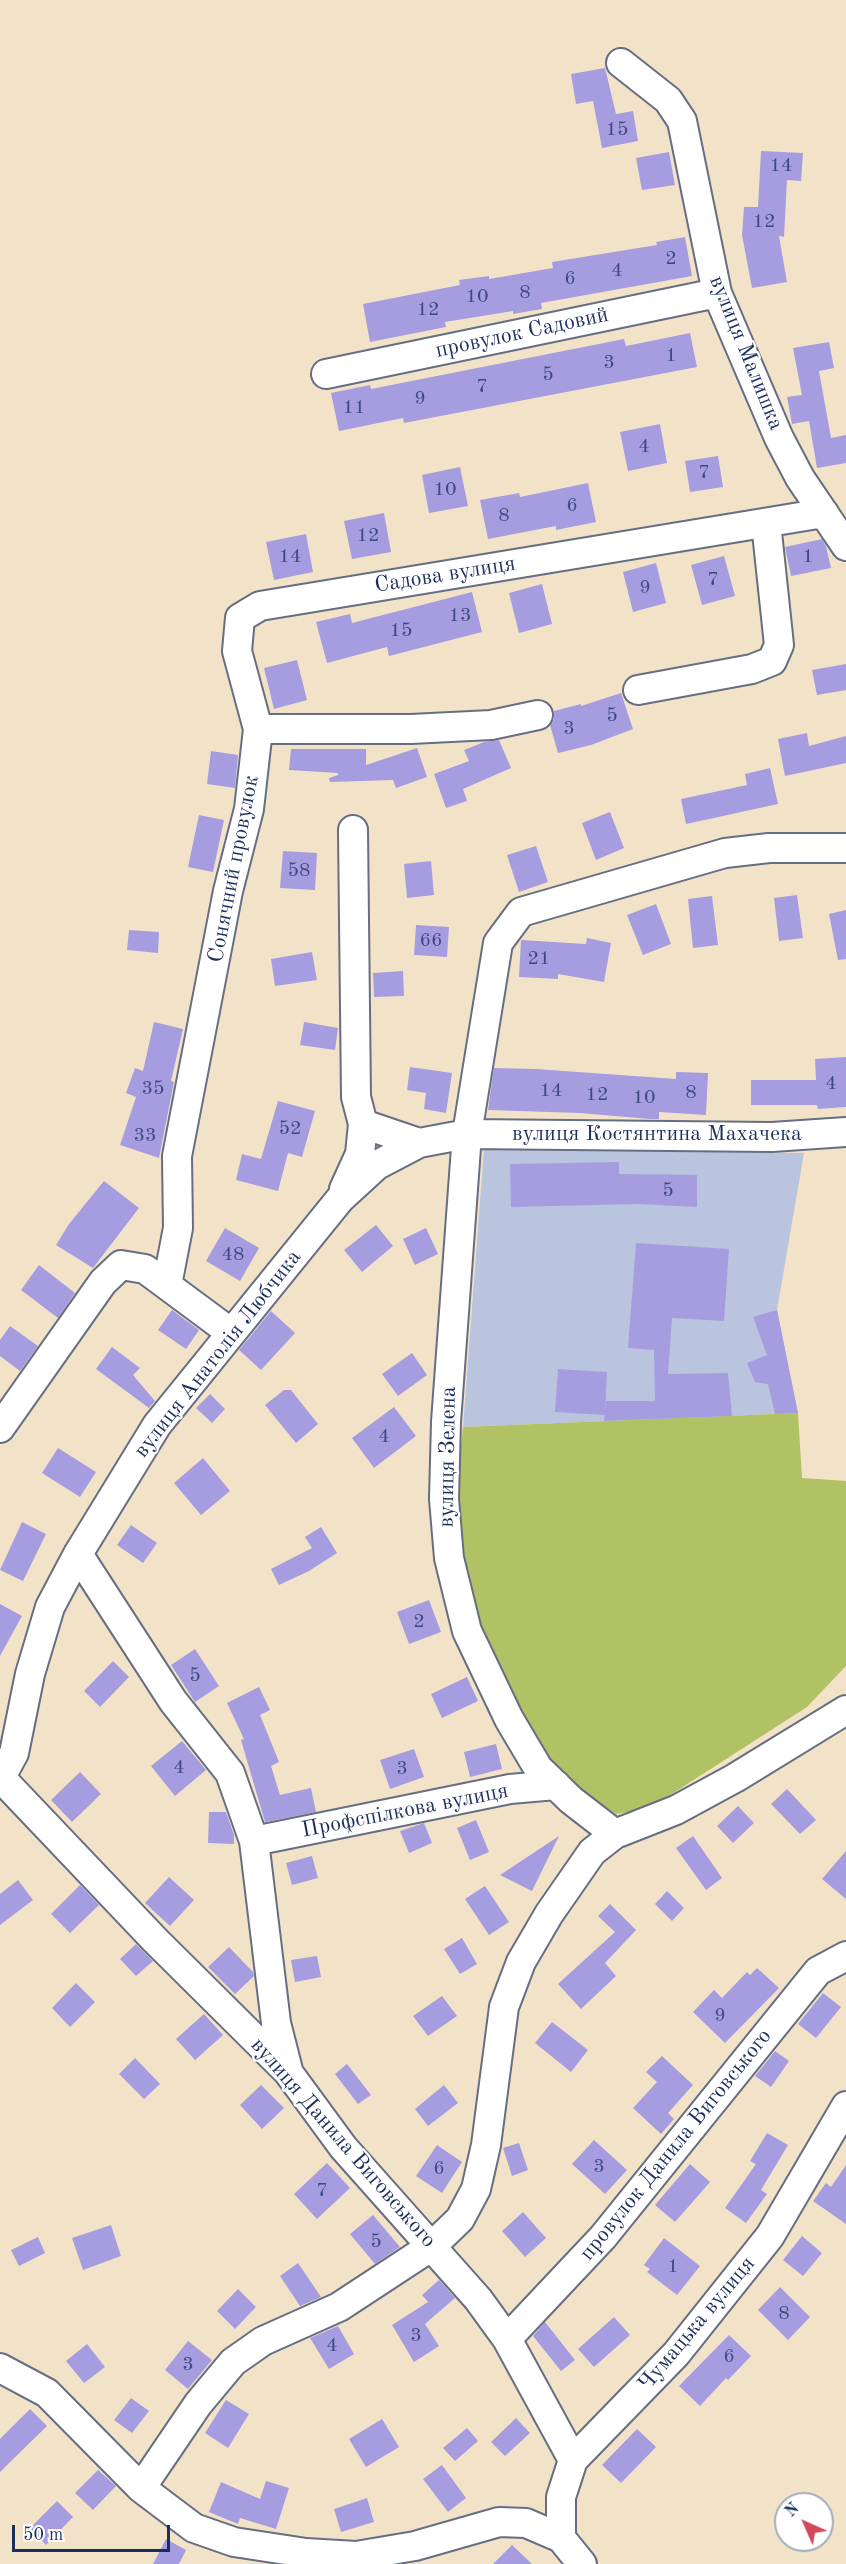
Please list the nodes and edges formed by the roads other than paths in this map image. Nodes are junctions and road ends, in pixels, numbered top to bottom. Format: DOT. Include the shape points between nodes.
graph roads {
  1 [pos="621,63"];
  2 [pos="717,293"];
  3 [pos="326,374"];
  4 [pos="824,513"];
  5 [pos="766,523"];
  6 [pos="846,546"];
  7 [pos="638,690"];
  8 [pos="538,715"];
  9 [pos="258,729"];
  10 [pos="353,830"];
  11 [pos="846,848"];
  12 [pos="363,1124"];
  13 [pos="846,1132"];
  14 [pos="467,1134"];
  15 [pos="419,1143"];
  16 [pos="340,1199"];
  17 [pos="167,1285"];
  18 [pos="230,1332"];
  19 [pos="0,1428"];
  20 [pos="78,1554"];
  21 [pos="846,1710"];
  22 [pos="1,1778"];
  23 [pos="556,1785"];
  24 [pos="615,1834"];
  25 [pos="254,1841"];
  26 [pos="846,1956"];
  27 [pos="288,2072"];
  28 [pos="846,2106"];
  29 [pos="432,2246"];
  30 [pos="507,2339"];
  31 [pos="0,2367"];
  32 [pos="573,2460"];
  33 [pos="141,2488"];
  34 [pos="561,2497"];
  35 [pos="526,2523"];
  36 [pos="561,2538"];
  37 [pos="582,2564"];
  1 -- 2 [label="street, вулиця Малишка" via="668,100 682,121"];
  2 -- 3 [label="street, провулок Садовий"];
  2 -- 4 [label="street, вулиця Малишка" via="779,438"];
  4 -- 5 [label="street, Садова вулиця"];
  4 -- 6 [label="street, вулиця Малишка"];
  5 -- 7 [label="street" via="779,645 772,661 752,669"];
  5 -- 9 [label="street, Садова вулиця" via="260,606 240,618 237,651"];
  8 -- 9 [label="street" via="490,725"];
  9 -- 17 [label="street, Сонячний провулок" via="249,809 228,891 177,1156 178,1228"];
  10 -- 12 [label="street, вулиця Анатолія Любчика" via="356,1097"];
  11 -- 14 [label="street" via="769,848 725,853 521,912 498,943"];
  12 -- 15 [label="street"];
  12 -- 16 [label="street, вулиця Анатолія Любчика" via="360,1154"];
  13 -- 14 [label="street, вулиця Костянтина Махачека" via="772,1137"];
  14 -- 15 [label="street, вулиця Анатолія Любчика"];
  14 -- 23 [label="street, вулиця Зелена" via="446,1422 444,1499 449,1558 467,1631 509,1719 538,1768"];
  15 -- 16 [label="street, вулиця Анатолія Любчика" via="377,1165"];
  16 -- 18 [label="street, вулиця Анатолія Любчика"];
  17 -- 18 [label="street"];
  17 -- 19 [label="street" via="145,1269 121,1265 103,1281"];
  18 -- 20 [label="street, вулиця Анатолія Любчика" via="157,1425"];
  20 -- 22 [label="street, вулиця Анатолія Любчика" via="50,1607 30,1674 14,1753"];
  20 -- 25 [label="street" via="173,1701 230,1773"];
  21 -- 24 [label="street" via="676,1810"];
  22 -- 27 [label="street, вулиця Данила Виговського"];
  23 -- 24 [label="street, вулиця Зелена"];
  23 -- 25 [label="street, Профспілкова вулиця" via="510,1789"];
  24 -- 29 [label="street" via="592,1852 521,1962 504,2007 486,2145 476,2189 460,2219"];
  25 -- 27 [label="street" via="276,2023"];
  26 -- 30 [label="street, провулок Данила Виговського" via="818,1971 603,2237"];
  27 -- 29 [label="street, вулиця Данила Виговського" via="343,2147"];
  28 -- 32 [label="street, Чумацька вулиця" via="770,2236 676,2354"];
  29 -- 30 [label="street, вулиця Данила Виговського"];
  29 -- 33 [label="street" via="339,2307 262,2341 232,2362"];
  30 -- 32 [label="street, вулиця Данила Виговського"];
  31 -- 33 [label="street" via="47,2393"];
  32 -- 34 [label="street, Чумацька вулиця"];
  33 -- 35 [label="street" via="194,2528 234,2542 306,2553 356,2556 415,2546 499,2522"];
  34 -- 35 [label="street"];
  34 -- 36 [label="street, Чумацька вулиця"];
  35 -- 36 [label="street"];
  36 -- 37 [label="street"];
}
